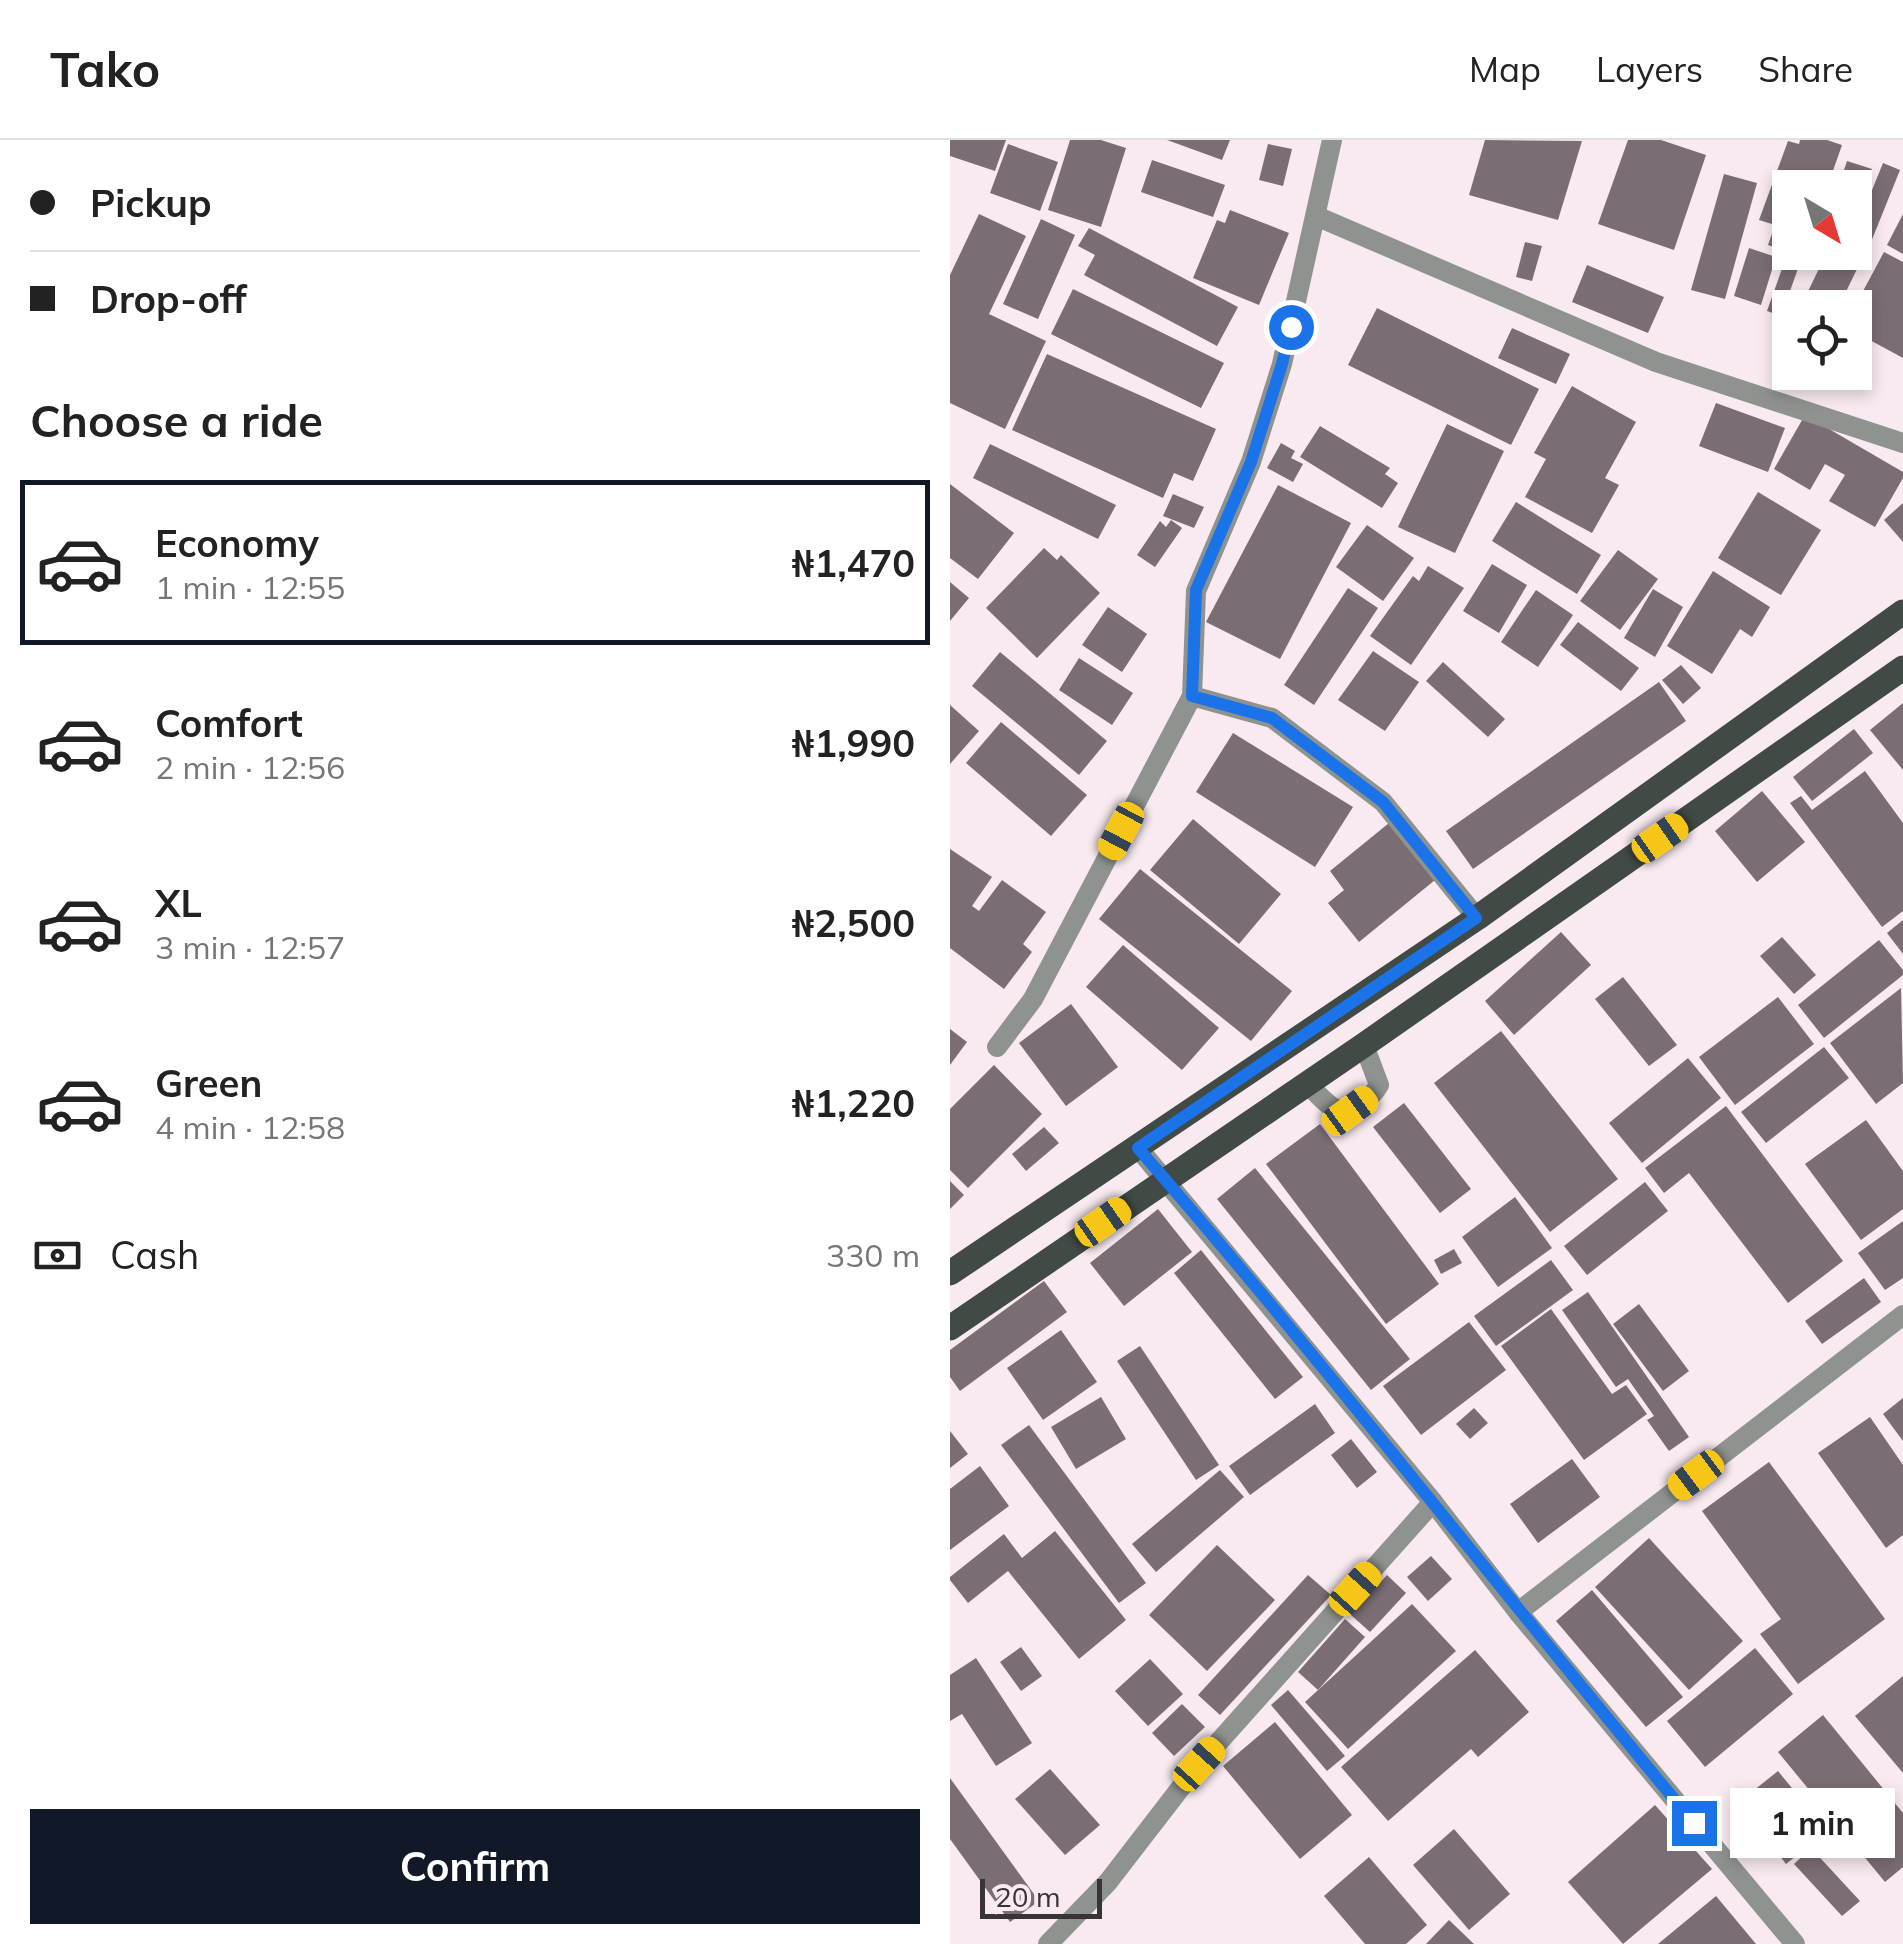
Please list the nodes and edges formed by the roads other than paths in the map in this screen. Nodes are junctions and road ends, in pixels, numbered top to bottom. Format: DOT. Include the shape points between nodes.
graph roads {
  1 [pos="1332,140"];
  2 [pos="1316,216"];
  3 [pos="1903,443"];
  4 [pos="1903,612"];
  5 [pos="1903,668"];
  6 [pos="1192,696"];
  7 [pos="1476,918"];
  8 [pos="1364,1046"];
  9 [pos="996,1047"];
  10 [pos="1307,1084"];
  11 [pos="1138,1148"];
  12 [pos="1164,1179"];
  13 [pos="950,1272"];
  14 [pos="1903,1315"];
  15 [pos="950,1328"];
  16 [pos="1433,1502"];
  17 [pos="1518,1612"];
  18 [pos="1048,1944"];
  19 [pos="1795,1944"];
  1 -- 2 [label="street"];
  2 -- 3 [label="street" via="1656,362"];
  2 -- 6 [label="street" via="1251,462 1196,590"];
  4 -- 7 [label="main road"];
  5 -- 8 [label="main road"];
  6 -- 7 [label="street" via="1272,718 1383,802"];
  6 -- 9 [label="street" via="1033,1000"];
  7 -- 11 [label="main road"];
  8 -- 10 [label="main road"];
  8 -- 10 [label="street" via="1379,1086 1350,1111 1336,1110"];
  10 -- 12 [label="main road"];
  11 -- 12 [label="street"];
  11 -- 13 [label="main road"];
  12 -- 15 [label="main road"];
  12 -- 16 [label="street"];
  14 -- 17 [label="street"];
  16 -- 17 [label="street"];
  16 -- 18 [label="street"];
  17 -- 19 [label="street"];
}
